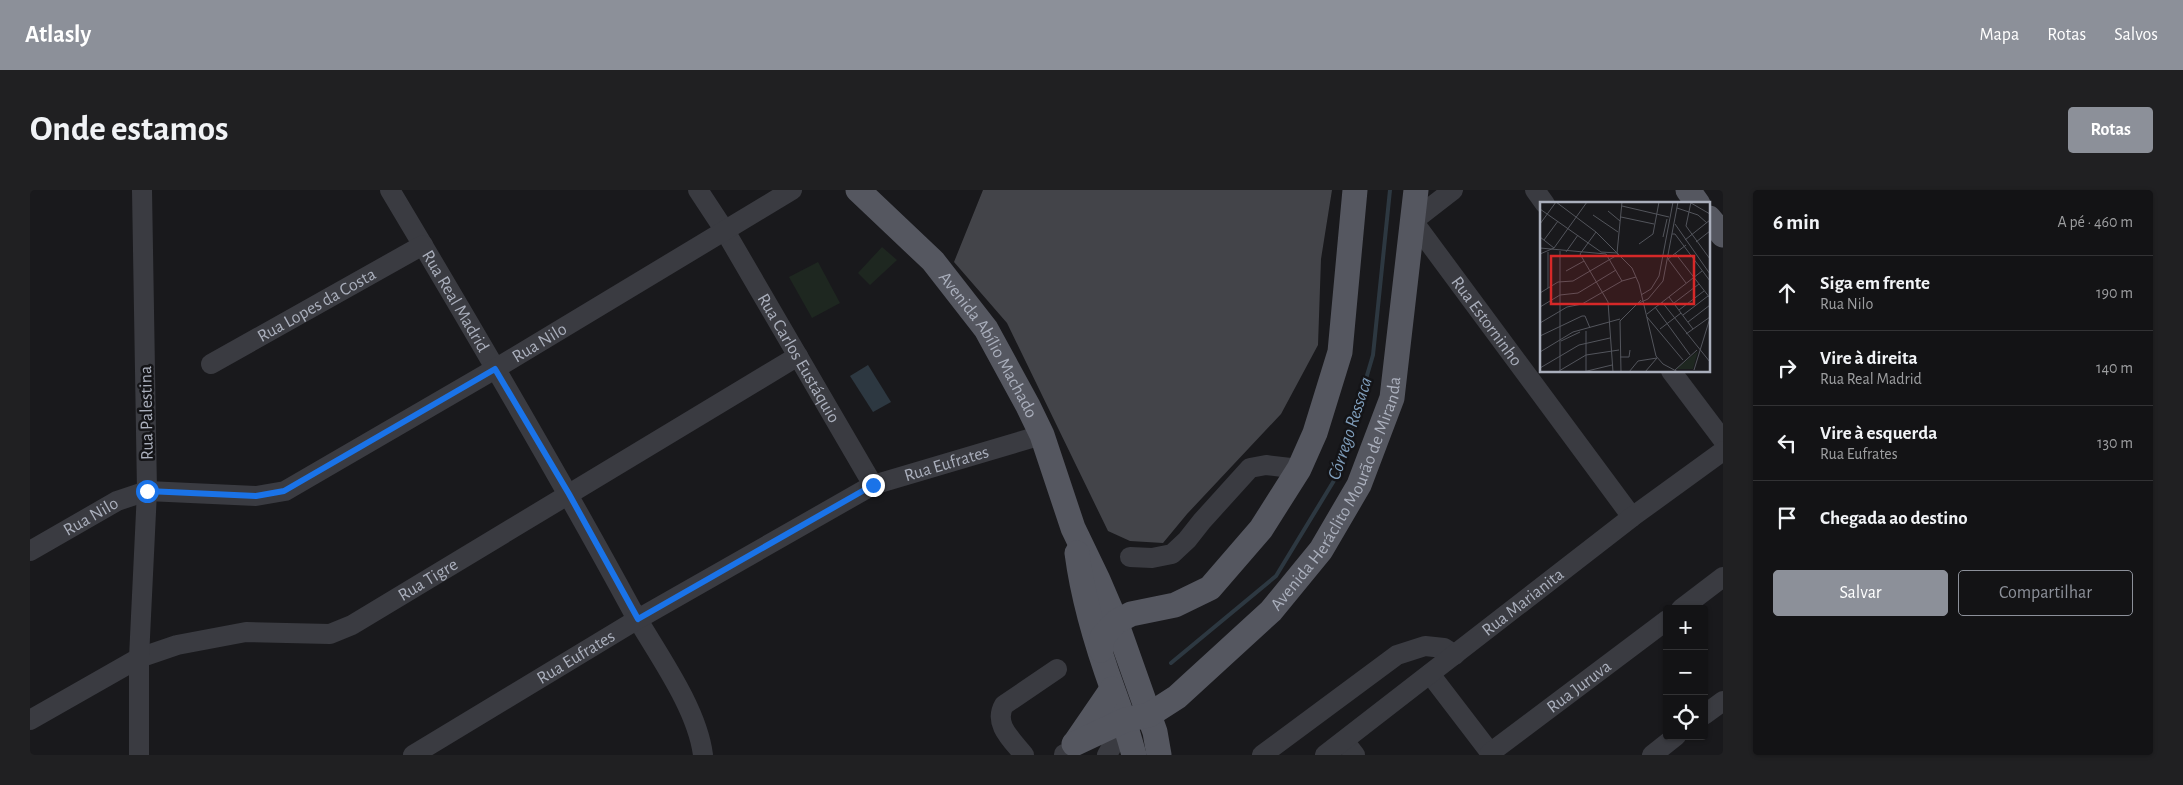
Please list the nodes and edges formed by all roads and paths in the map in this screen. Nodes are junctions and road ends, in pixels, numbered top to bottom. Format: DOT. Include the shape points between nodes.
graph roads {
  1 [pos="142,190"];
  2 [pos="390,190"];
  3 [pos="698,190"];
  4 [pos="792,190"];
  5 [pos="858,190"];
  6 [pos="1355,190"];
  7 [pos="1416,190"];
  8 [pos="1453,190"];
  9 [pos="1535,190"];
  10 [pos="1688,190"];
  11 [pos="1544,202"];
  12 [pos="1697,202"];
  13 [pos="1710,219"];
  14 [pos="1413,221"];
  15 [pos="725,231"];
  16 [pos="1723,236"];
  17 [pos="423,245"];
  18 [pos="798,356"];
  19 [pos="211,364"];
  20 [pos="495,369"];
  21 [pos="1672,372"];
  22 [pos="1042,435"];
  23 [pos="1723,440"];
  24 [pos="1723,451"];
  25 [pos="1299,469"];
  26 [pos="873,485"];
  27 [pos="147,491"];
  28 [pos="569,494"];
  29 [pos="1632,516"];
  30 [pos="1073,528"];
  31 [pos="30,551"];
  32 [pos="1130,557"];
  33 [pos="1723,577"];
  34 [pos="1686,605"];
  35 [pos="638,619"];
  36 [pos="1116,622"];
  37 [pos="1663,623"];
  38 [pos="1101,650"];
  39 [pos="1455,655"];
  40 [pos="139,658"];
  41 [pos="1057,669"];
  42 [pos="1430,674"];
  43 [pos="1112,689"];
  44 [pos="1723,701"];
  45 [pos="1708,712"];
  46 [pos="30,720"];
  47 [pos="1147,730"];
  48 [pos="1671,740"];
  49 [pos="1349,748"];
  50 [pos="1066,752"];
  51 [pos="1120,753"];
  52 [pos="1491,754"];
  53 [pos="139,755"];
  54 [pos="413,755"];
  55 [pos="704,755"];
  56 [pos="1024,755"];
  57 [pos="1262,755"];
  58 [pos="1325,755"];
  59 [pos="1652,755"];
  1 -- 27 [label="street, Rua Palestina"];
  2 -- 17 [label="street, Rua Real Madrid"];
  3 -- 15 [label="street, Rua Carlos Eustáquio"];
  4 -- 15 [label="street, Rua Nilo"];
  5 -- 22 [label="main road, Avenida Abílio Machado" via="934,261 986,329"];
  6 -- 25 [label="main road" via="1340,352 1315,433"];
  7 -- 14 [label="main road, Avenida Heráclito Mourão de Miranda"];
  8 -- 14 [label="street"];
  9 -- 11 [label="street"];
  10 -- 12 [label="main road"];
  13 -- 16 [label="main road"];
  14 -- 29 [label="street, Rua Estorninho"];
  14 -- 47 [label="main road, Avenida Heráclito Mourão de Miranda" via="1392,398 1358,485 1321,550 1271,612 1177,697"];
  15 -- 18 [label="street, Rua Carlos Eustáquio"];
  15 -- 20 [label="street, Rua Nilo"];
  17 -- 19 [label="street, Rua Lopes da Costa"];
  17 -- 20 [label="street, Rua Real Madrid"];
  18 -- 26 [label="street, Rua Carlos Eustáquio"];
  18 -- 28 [label="street, Rua Tigre"];
  20 -- 27 [label="street, Rua Nilo" via="284,491 256,496"];
  20 -- 28 [label="street, Rua Real Madrid"];
  21 -- 23 [label="street"];
  22 -- 26 [label="street, Rua Eufrates"];
  22 -- 30 [label="main road, Avenida Abílio Machado"];
  24 -- 29 [label="street, Rua Marianita"];
  25 -- 32 [label="street" via="1266,465 1250,468 1172,554 1152,558"];
  25 -- 36 [label="main road" via="1261,530 1210,588 1175,605 1131,614"];
  26 -- 35 [label="street, Rua Eufrates"];
  27 -- 31 [label="street, Rua Nilo" via="117,501"];
  27 -- 40 [label="street, Rua Palestina"];
  28 -- 35 [label="street, Rua Real Madrid"];
  28 -- 40 [label="street, Rua Tigre" via="352,625 330,634 246,632 177,645"];
  29 -- 39 [label="street, Rua Marianita"];
  30 -- 36 [label="main road, Avenida Abílio Machado"];
  30 -- 38 [label="main road, Avenida Abílio Machado" via="1082,586"];
  33 -- 34 [label="street"];
  35 -- 54 [label="street, Rua Eufrates"];
  35 -- 55 [label="street, Rua Real Madrid" via="674,680 702,740"];
  36 -- 38 [label="main road" via="1102,637"];
  36 -- 47 [label="main road, Avenida Abílio Machado"];
  37 -- 52 [label="street, Rua Juruva"];
  38 -- 43 [label="main road, Avenida Abílio Machado"];
  39 -- 42 [label="street, Rua Marianita"];
  39 -- 57 [label="street" via="1444,648 1425,646 1397,654"];
  40 -- 46 [label="street, Rua Tigre"];
  40 -- 53 [label="street, Rua Palestina"];
  41 -- 56 [label="street" via="1004,705 1000,712 1000,724"];
  42 -- 49 [label="street, Rua Marianita"];
  42 -- 52 [label="street"];
  43 -- 47 [label="main road, Avenida Abílio Machado"];
  43 -- 50 [label="main road"];
  44 -- 45 [label="street"];
  47 -- 50 [label="main road, Avenida Heráclito Mourão de Miranda"];
  47 -- 51 [label="main road, Avenida Abílio Machado"];
  48 -- 59 [label="street"];
  49 -- 58 [label="street, Rua Marianita"];
  50 -- 51 [label="main road" via="1088,742"];
}
